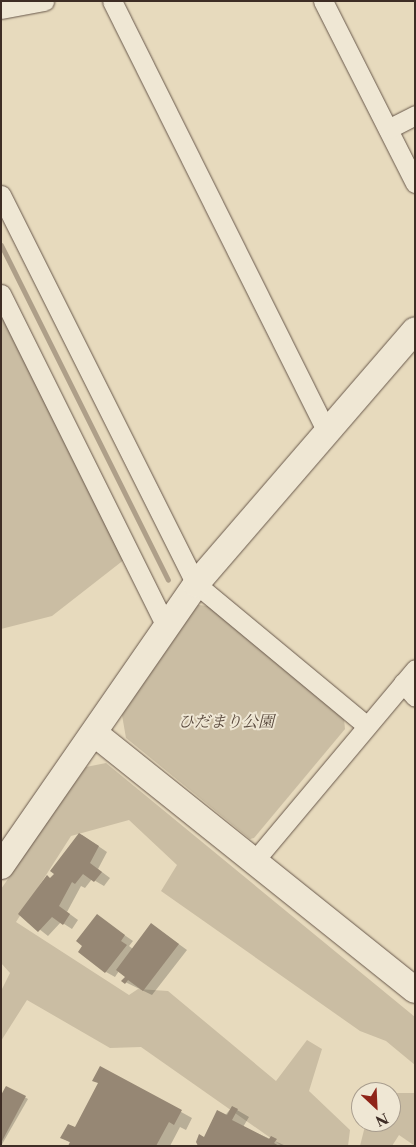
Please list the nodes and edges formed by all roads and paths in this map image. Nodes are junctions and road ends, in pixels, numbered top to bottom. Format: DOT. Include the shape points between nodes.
graph roads {
  1 [pos="44,1"];
  2 [pos="112,1"];
  3 [pos="323,1"];
  4 [pos="1,9"];
  5 [pos="415,115"];
  6 [pos="388,129"];
  7 [pos="415,183"];
  8 [pos="1,194"];
  9 [pos="1,294"];
  10 [pos="415,330"];
  11 [pos="326,432"];
  12 [pos="196,584"];
  13 [pos="166,626"];
  14 [pos="415,669"];
  15 [pos="409,690"];
  16 [pos="367,726"];
  17 [pos="94,732"];
  18 [pos="255,860"];
  19 [pos="1,866"];
  20 [pos="415,990"];
  1 -- 4 [label="street"];
  2 -- 11 [label="street"];
  3 -- 6 [label="street"];
  5 -- 6 [label="street"];
  6 -- 7 [label="street"];
  8 -- 12 [label="street"];
  9 -- 13 [label="street"];
  10 -- 11 [label="street"];
  11 -- 12 [label="street"];
  12 -- 13 [label="street"];
  12 -- 16 [label="street"];
  13 -- 17 [label="street"];
  14 -- 15 [label="street"];
  15 -- 16 [label="street"];
  16 -- 18 [label="street"];
  17 -- 18 [label="street"];
  17 -- 19 [label="street"];
  18 -- 20 [label="street"];
}
